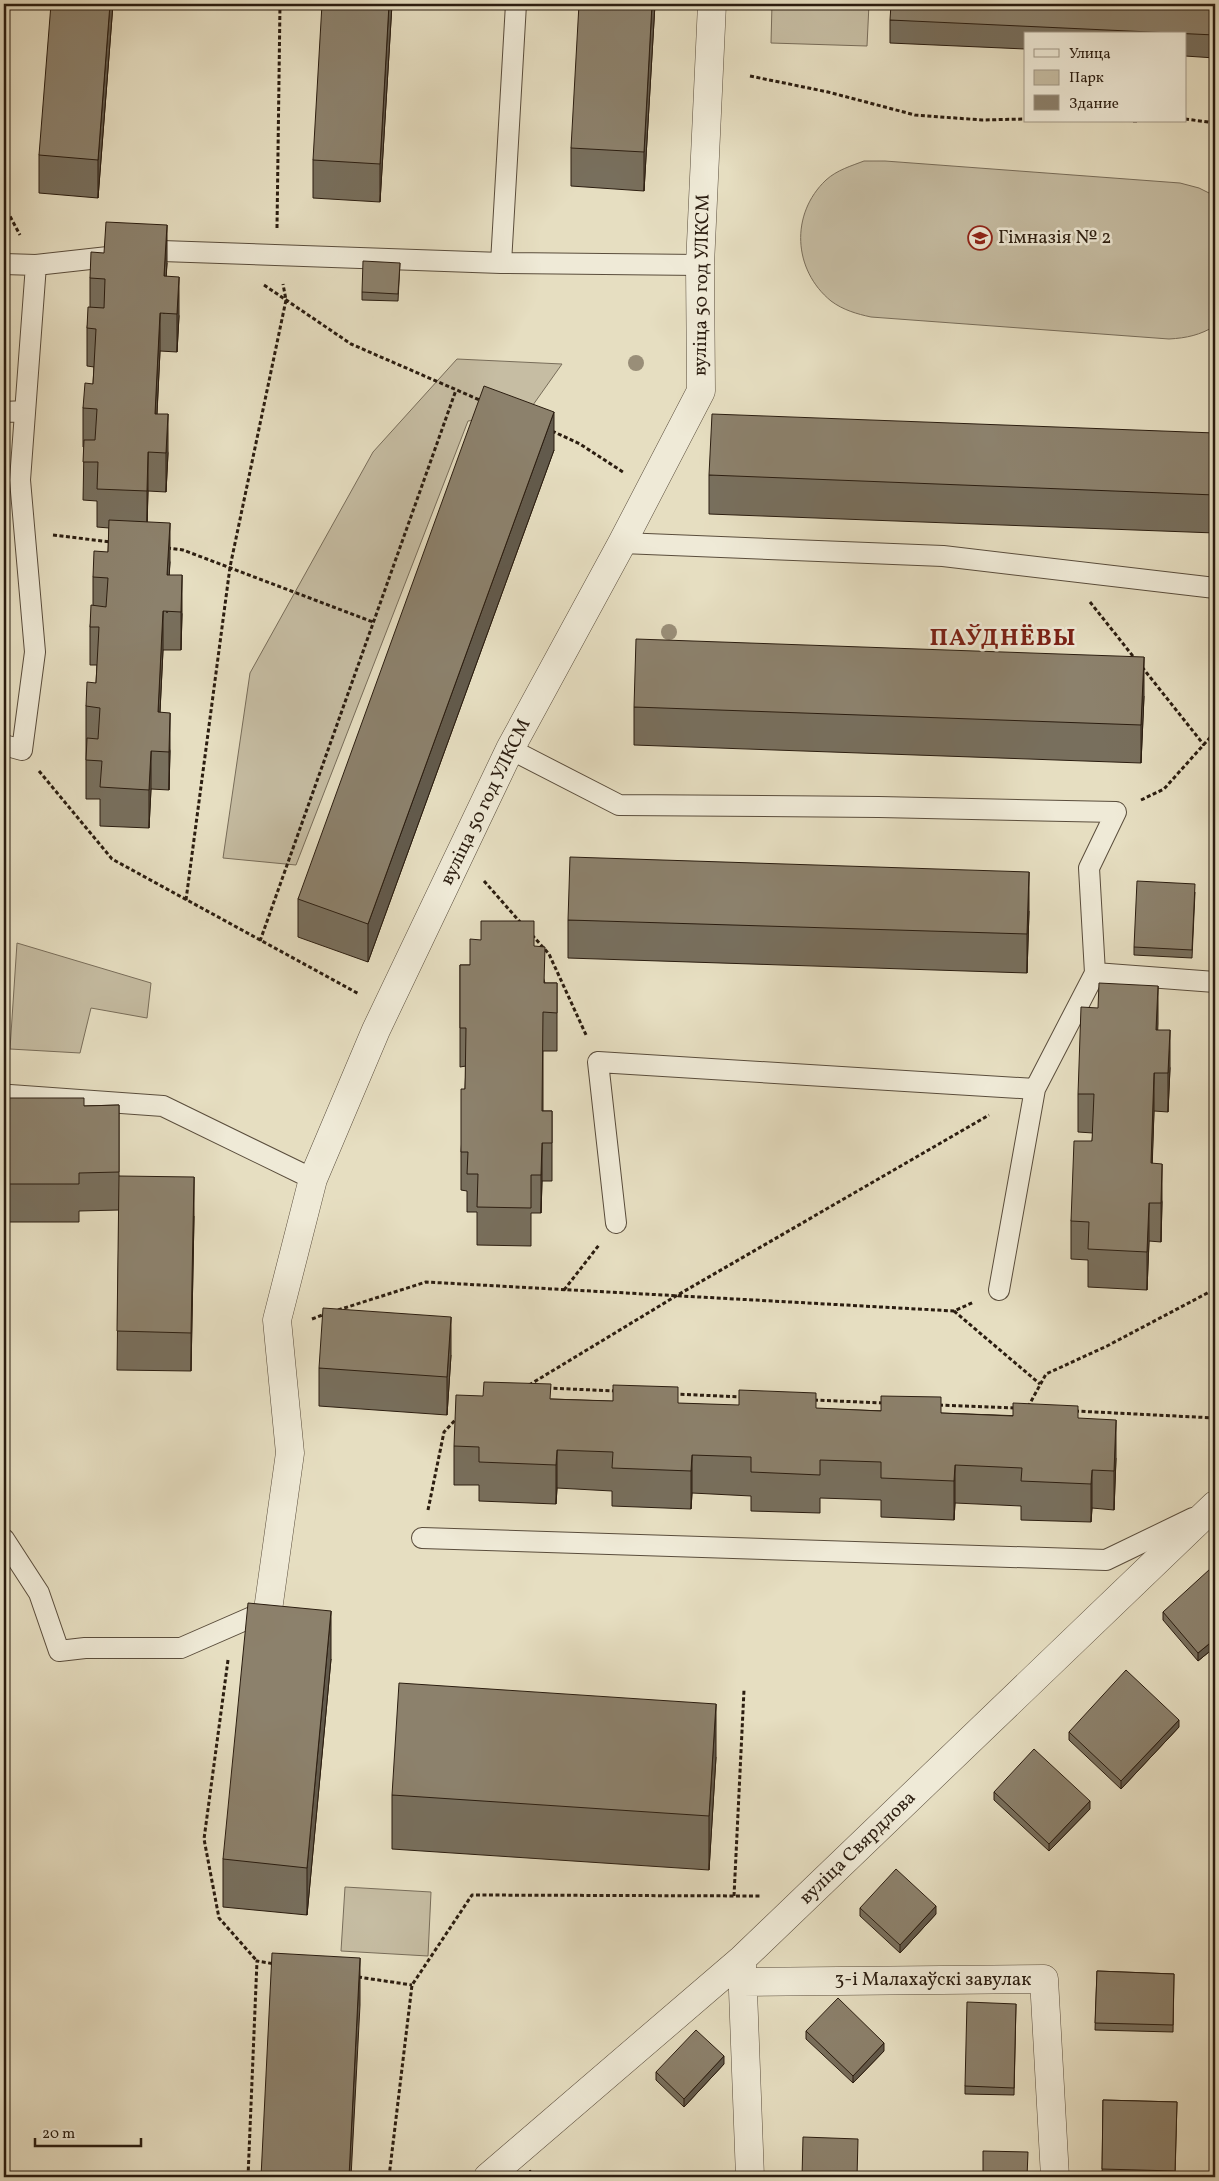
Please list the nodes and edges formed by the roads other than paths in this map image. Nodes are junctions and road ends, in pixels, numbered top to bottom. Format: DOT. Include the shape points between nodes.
graph roads {
  1 [pos="516,4"];
  2 [pos="712,4"];
  3 [pos="501,263"];
  4 [pos="4,264"];
  5 [pos="36,265"];
  6 [pos="700,265"];
  7 [pos="25,411"];
  8 [pos="4,412"];
  9 [pos="622,543"];
  10 [pos="1215,588"];
  11 [pos="13,748"];
  12 [pos="510,749"];
  13 [pos="1095,973"];
  14 [pos="1215,982"];
  15 [pos="1035,1089"];
  16 [pos="10,1095"];
  17 [pos="313,1180"];
  18 [pos="616,1223"];
  19 [pos="999,1290"];
  20 [pos="1214,1511"];
  21 [pos="422,1538"];
  22 [pos="4,1539"];
  23 [pos="268,1610"];
  24 [pos="743,1970"];
  25 [pos="488,2177"];
  26 [pos="750,2177"];
  27 [pos="1055,2177"];
  1 -- 3 [label="lane"];
  2 -- 6 [label="street, вуліца 50 год УЛКСМ"];
  3 -- 5 [label="lane" via="162,251"];
  3 -- 6 [label="lane"];
  4 -- 5 [label="lane"];
  5 -- 7 [label="lane"];
  6 -- 9 [label="street, вуліца 50 год УЛКСМ" via="701,391"];
  7 -- 8 [label="lane"];
  7 -- 11 [label="lane" via="20,480 35,652"];
  9 -- 10 [label="lane" via="943,556"];
  9 -- 12 [label="street, вуліца 50 год УЛКСМ"];
  12 -- 13 [label="lane" via="619,805 1116,812 1089,868"];
  12 -- 17 [label="street, вуліца 50 год УЛКСМ" via="386,1008"];
  13 -- 14 [label="lane"];
  13 -- 15 [label="lane"];
  15 -- 18 [label="lane" via="598,1062"];
  15 -- 19 [label="lane"];
  16 -- 17 [label="lane" via="163,1106"];
  17 -- 23 [label="street, вуліца 50 год УЛКСМ" via="277,1320 290,1453"];
  20 -- 21 [label="lane" via="1106,1560"];
  20 -- 24 [label="street, вуліца Свярдлова" via="807,1896"];
  22 -- 23 [label="lane" via="39,1593 60,1651 181,1648"];
  24 -- 25 [label="street, вуліца Свярдлова"];
  24 -- 26 [label="street"];
  24 -- 27 [label="street, 3-і Малахаўскі завулак" via="1044,1979"];
}
